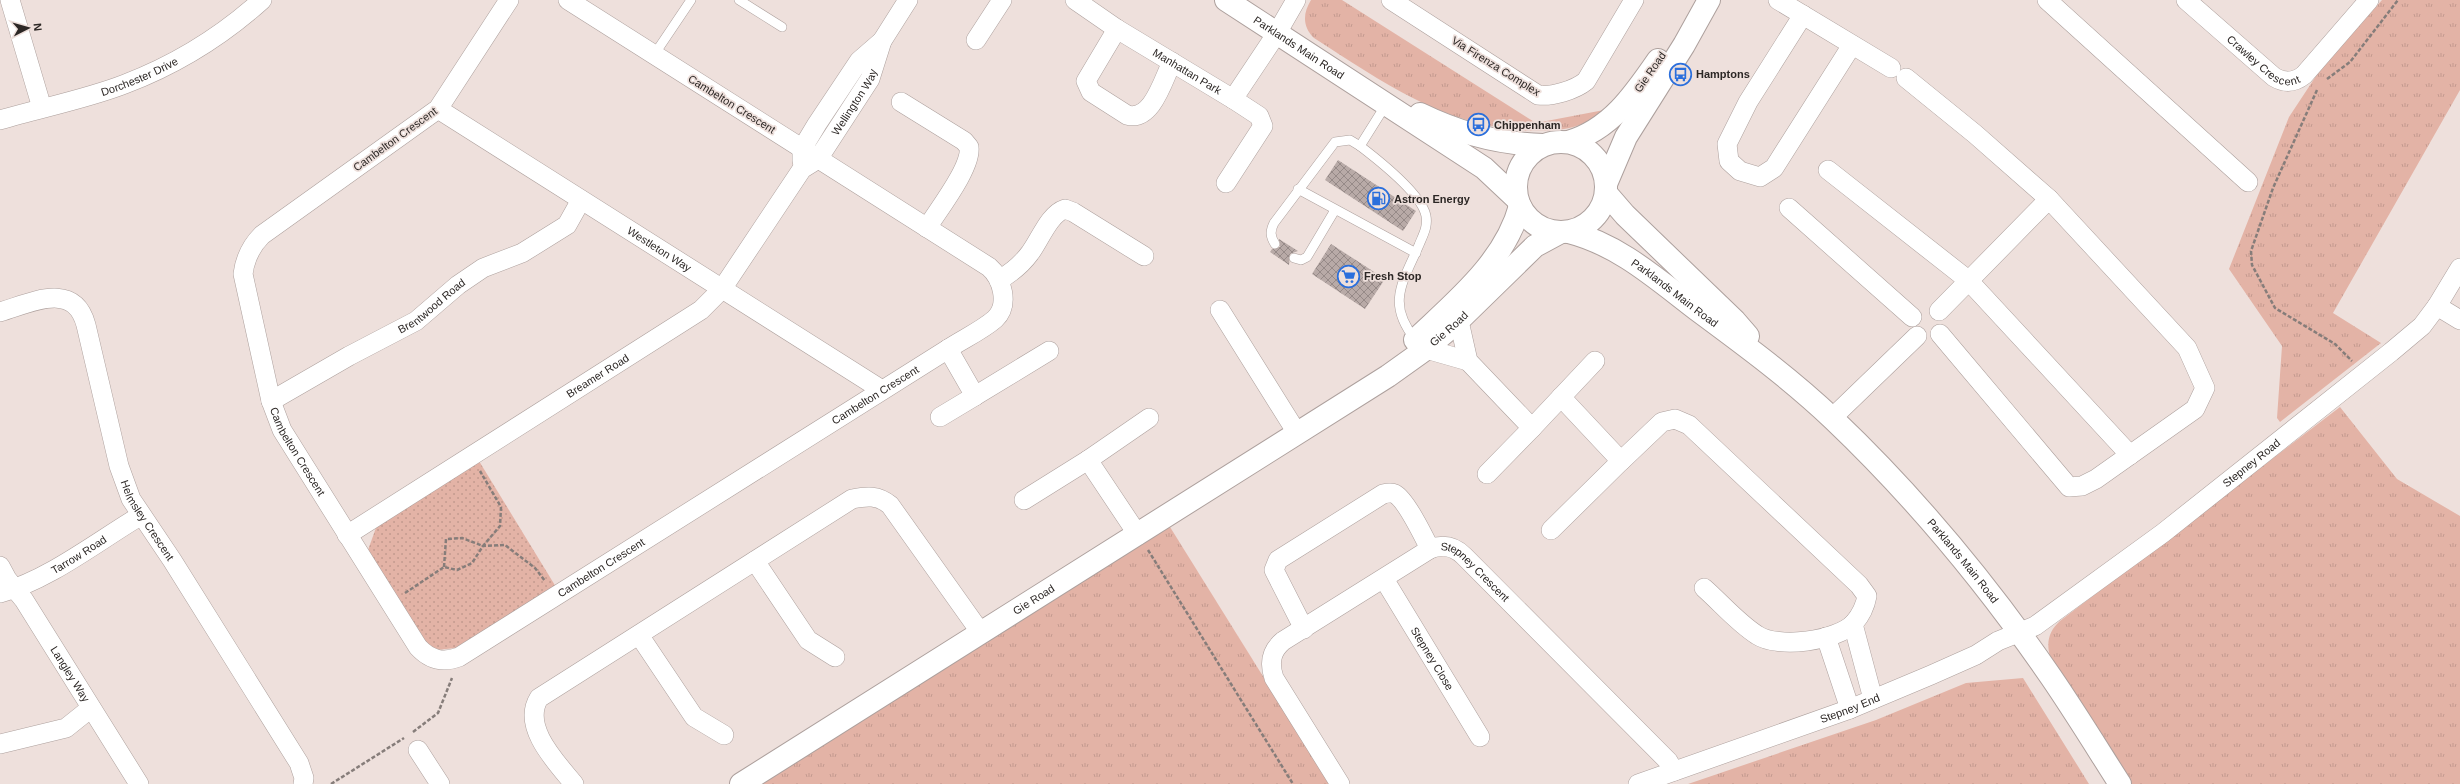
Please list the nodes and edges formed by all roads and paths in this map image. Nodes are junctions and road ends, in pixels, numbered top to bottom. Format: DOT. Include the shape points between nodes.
graph roads {
  1 [pos="10,0"];
  2 [pos="262,0"];
  3 [pos="509,0"];
  4 [pos="568,0"];
  5 [pos="691,0"];
  6 [pos="739,0"];
  7 [pos="908,0"];
  8 [pos="1002,0"];
  9 [pos="1075,0"];
  10 [pos="1226,0"];
  11 [pos="1296,0"];
  12 [pos="1391,0"];
  13 [pos="1634,0"];
  14 [pos="1698,0"];
  15 [pos="1709,0"];
  16 [pos="1778,0"];
  17 [pos="2047,0"];
  18 [pos="2186,0"];
  19 [pos="2369,0"];
  20 [pos="2398,0"];
  21 [pos="1803,15"];
  22 [pos="782,27"];
  23 [pos="1117,29"];
  24 [pos="1277,33"];
  25 [pos="976,40"];
  26 [pos="882,41"];
  27 [pos="1852,45"];
  28 [pos="654,55"];
  29 [pos="1172,62"];
  30 [pos="2326,80"];
  31 [pos="2319,84"];
  32 [pos="1233,99"];
  33 [pos="1382,99"];
  34 [pos="901,102"];
  35 [pos="42,108"];
  36 [pos="438,109"];
  37 [pos="0,120"];
  38 [pos="1568,142"];
  39 [pos="1543,145"];
  40 [pos="1360,146"];
  41 [pos="802,149"];
  42 [pos="818,159"];
  43 [pos="802,169"];
  44 [pos="1828,170"];
  45 [pos="2248,182"];
  46 [pos="1226,183"];
  47 [pos="1606,188"];
  48 [pos="1298,189"];
  49 [pos="2049,199"];
  50 [pos="581,200"];
  51 [pos="1518,203"];
  52 [pos="1789,208"];
  53 [pos="1335,210"];
  54 [pos="927,228"];
  55 [pos="1565,232"];
  56 [pos="1275,244"];
  57 [pos="1416,253"];
  58 [pos="1144,256"];
  59 [pos="1294,258"];
  60 [pos="2460,268"];
  61 [pos="999,280"];
  62 [pos="1968,280"];
  63 [pos="722,289"];
  64 [pos="2437,306"];
  65 [pos="1220,310"];
  66 [pos="1939,311"];
  67 [pos="0,312"];
  68 [pos="1912,317"];
  69 [pos="2460,320"];
  70 [pos="1459,321"];
  71 [pos="1940,334"];
  72 [pos="1917,336"];
  73 [pos="1420,344"];
  74 [pos="948,349"];
  75 [pos="1048,351"];
  76 [pos="1468,361"];
  77 [pos="1595,361"];
  78 [pos="2357,366"];
  79 [pos="1773,367"];
  80 [pos="882,390"];
  81 [pos="975,396"];
  82 [pos="1561,397"];
  83 [pos="271,401"];
  84 [pos="940,417"];
  85 [pos="1149,418"];
  86 [pos="1832,418"];
  87 [pos="1532,428"];
  88 [pos="1298,433"];
  89 [pos="2130,455"];
  90 [pos="472,456"];
  91 [pos="1088,460"];
  92 [pos="1621,461"];
  93 [pos="1487,474"];
  94 [pos="1024,500"];
  95 [pos="140,516"];
  96 [pos="1551,530"];
  97 [pos="347,535"];
  98 [pos="1138,535"];
  99 [pos="483,546"];
  100 [pos="1430,549"];
  101 [pos="755,560"];
  102 [pos="0,566"];
  103 [pos="444,567"];
  104 [pos="1384,579"];
  105 [pos="1704,588"];
  106 [pos="7,591"];
  107 [pos="556,596"];
  108 [pos="391,604"];
  109 [pos="1853,624"];
  110 [pos="1304,629"];
  111 [pos="2019,632"];
  112 [pos="639,635"];
  113 [pos="976,637"];
  114 [pos="1826,637"];
  115 [pos="835,657"];
  116 [pos="452,660"];
  117 [pos="1873,699"];
  118 [pos="91,708"];
  119 [pos="1850,709"];
  120 [pos="724,735"];
  121 [pos="1480,737"];
  122 [pos="0,744"];
  123 [pos="418,750"];
  124 [pos="1674,771"];
  125 [pos="139,784"];
  126 [pos="303,784"];
  127 [pos="331,784"];
  128 [pos="440,784"];
  129 [pos="574,784"];
  130 [pos="741,784"];
  131 [pos="1293,784"];
  132 [pos="1340,784"];
  133 [pos="1638,784"];
  134 [pos="2120,784"];
  1 -- 35 [label="street"];
  2 -- 35 [label="street, Dorchester Drive" via="204,44 151,73 124,85"];
  3 -- 36 [label="street, Cambelton Crescent"];
  4 -- 28 [label="street, Cambelton Crescent"];
  5 -- 28 [label="lane"];
  6 -- 22 [label="lane"];
  7 -- 26 [label="street, Wellington Way"];
  8 -- 25 [label="street"];
  9 -- 23 [label="street, Manhattan Park"];
  10 -- 24 [label="street, Parklands Main Road"];
  11 -- 24 [label="street, Manhattan Park"];
  12 -- 13 [label="street, Via Firenza Complex" via="1538,95 1546,96 1580,86 1586,81"];
  14 -- 38 [label="street, Gie Road" via="1650,72 1622,108 1594,132"];
  15 -- 47 [label="street, Gie Road" via="1626,137"];
  16 -- 21 [label="street"];
  17 -- 45 [label="street"];
  18 -- 19 [label="street, Crawley Crescent" via="2274,77 2284,82 2294,81 2304,75"];
  20 -- 30 [label="path" via="2350,62"];
  21 -- 27 [label="street"];
  21 -- 27 [label="street" via="1748,102 1726,144 1730,161 1740,171 1760,177 1774,168"];
  23 -- 29 [label="street, Manhattan Park"];
  23 -- 29 [label="street" via="1086,81 1091,92 1127,115 1144,114"];
  24 -- 32 [label="street, Manhattan Park"];
  24 -- 33 [label="street, Parklands Main Road"];
  26 -- 41 [label="street, Wellington Way" via="859,61"];
  26 -- 42 [label="street, Wellington Way" via="870,79"];
  27 -- 49 [label="street" via="1898,73 1976,134"];
  28 -- 41 [label="street, Cambelton Crescent"];
  29 -- 32 [label="street, Manhattan Park"];
  31 -- 78 [label="path" via="2273,188 2251,251 2252,265 2275,308 2335,344"];
  32 -- 46 [label="street" via="1259,116 1262,126"];
  33 -- 39 [label="street, Parklands Main Road" via="1472,135 1509,143"];
  33 -- 40 [label="lane"];
  33 -- 51 [label="street, Parklands Main Road" via="1484,168"];
  34 -- 54 [label="street" via="964,141 969,147 969,157 956,183"];
  35 -- 37 [label="street, Dorchester Drive"];
  36 -- 50 [label="street, Westleton Way"];
  36 -- 83 [label="street, Cambelton Crescent" via="262,235 250,249 244,265 243,282"];
  38 -- 39 [label="street"];
  38 -- 47 [label="street" via="1583,147 1597,159 1602,167"];
  39 -- 51 [label="street" via="1534,150 1521,164 1516,182"];
  40 -- 48 [label="lane" via="1350,140 1335,142"];
  40 -- 57 [label="lane" via="1420,202 1426,216 1426,230"];
  41 -- 42 [label="street, Cambelton Crescent"];
  41 -- 43 [label="street"];
  42 -- 43 [label="street, Breamer Road"];
  42 -- 54 [label="street, Cambelton Crescent"];
  43 -- 63 [label="street, Breamer Road"];
  44 -- 62 [label="street"];
  47 -- 55 [label="street" via="1602,206 1593,219 1581,228"];
  47 -- 79 [label="street, Parklands Main Road" via="1625,215 1735,321"];
  48 -- 53 [label="lane"];
  48 -- 56 [label="lane" via="1271,230"];
  49 -- 62 [label="street"];
  49 -- 89 [label="street" via="2187,348 2205,388 2195,409"];
  50 -- 63 [label="street, Westleton Way"];
  50 -- 83 [label="street, Brentwood Road" via="567,225 522,253 483,268 458,285 416,321"];
  51 -- 55 [label="street" via="1537,226 1546,230"];
  51 -- 73 [label="street, Gie Road" via="1515,222 1493,259"];
  52 -- 68 [label="street"];
  53 -- 57 [label="lane"];
  53 -- 59 [label="lane" via="1307,257 1301,260"];
  54 -- 61 [label="street, Cambelton Crescent" via="989,267"];
  55 -- 70 [label="street, Gie Road" via="1535,246"];
  55 -- 79 [label="street, Parklands Main Road" via="1591,238 1636,263"];
  57 -- 73 [label="lane" via="1398,296 1403,323"];
  58 -- 61 [label="street" via="1065,209 1055,216 1030,254 1012,272"];
  60 -- 64 [label="street, Stepney Road"];
  61 -- 74 [label="street, Cambelton Crescent" via="1003,298 997,316"];
  62 -- 66 [label="street"];
  62 -- 89 [label="street"];
  63 -- 80 [label="street, Westleton Way"];
  63 -- 90 [label="street, Breamer Road" via="701,310"];
  64 -- 69 [label="street"];
  64 -- 111 [label="street, Stepney Road" via="2422,326 2392,352 2163,533 2035,626"];
  65 -- 88 [label="street"];
  66 -- 68 [label="street" via="1924,307"];
  66 -- 71 [label="street" via="1944,322"];
  67 -- 95 [label="street, Helmsley Crescent" via="57,297 71,302 81,312 118,466 130,499"];
  68 -- 72 [label="street" via="1911,325"];
  70 -- 73 [label="street, Gie Road"];
  70 -- 76 [label="street"];
  71 -- 72 [label="street" via="1929,340"];
  71 -- 89 [label="street" via="2069,487 2082,486 2096,479"];
  72 -- 86 [label="street"];
  73 -- 76 [label="street"];
  73 -- 88 [label="street, Gie Road" via="1388,376"];
  74 -- 80 [label="street, Cambelton Crescent"];
  74 -- 81 [label="street"];
  75 -- 81 [label="street"];
  76 -- 87 [label="street"];
  77 -- 82 [label="street"];
  79 -- 86 [label="street, Parklands Main Road"];
  80 -- 107 [label="street, Cambelton Crescent"];
  81 -- 84 [label="street"];
  82 -- 87 [label="street"];
  82 -- 92 [label="street"];
  83 -- 97 [label="street, Cambelton Crescent" via="282,430"];
  85 -- 91 [label="street"];
  86 -- 111 [label="street, Parklands Main Road" via="1934,524"];
  87 -- 93 [label="street"];
  88 -- 98 [label="street, Gie Road"];
  90 -- 97 [label="street, Breamer Road"];
  90 -- 99 [label="path" via="501,507 500,526"];
  91 -- 94 [label="street"];
  91 -- 98 [label="street"];
  92 -- 96 [label="street"];
  92 -- 109 [label="street" via="1662,422 1675,419 1690,426 1859,585 1867,596 1865,608"];
  95 -- 106 [label="street, Tarrow Road" via="39,578"];
  95 -- 126 [label="street, Helmsley Crescent" via="172,560 299,763 304,778"];
  97 -- 108 [label="street, Cambelton Crescent"];
  98 -- 113 [label="street, Gie Road"];
  98 -- 131 [label="path"];
  99 -- 103 [label="path" via="472,563 457,570"];
  99 -- 103 [label="path" via="462,538 446,539"];
  99 -- 107 [label="path" via="505,545 535,568"];
  100 -- 104 [label="street, Stepney Crescent"];
  100 -- 110 [label="street" via="1398,496 1391,493 1383,494 1278,560 1274,570"];
  100 -- 124 [label="street, Stepney Crescent" via="1443,546 1460,552 1668,761"];
  101 -- 112 [label="street"];
  101 -- 113 [label="street" via="852,499 877,497 890,506 950,591"];
  101 -- 115 [label="street" via="808,640"];
  102 -- 106 [label="street, Langley Way"];
  103 -- 108 [label="path"];
  104 -- 110 [label="street, Stepney Crescent"];
  104 -- 121 [label="street, Stepney Close"];
  105 -- 114 [label="street" via="1758,636 1772,642"];
  106 -- 118 [label="street, Langley Way" via="24,600"];
  107 -- 116 [label="street, Cambelton Crescent"];
  108 -- 116 [label="street, Cambelton Crescent" via="424,653 438,660"];
  109 -- 114 [label="street" via="1838,634"];
  109 -- 117 [label="street"];
  110 -- 132 [label="street, Stepney Crescent" via="1278,646 1271,658 1272,671"];
  111 -- 117 [label="street, Stepney End" via="1976,655"];
  111 -- 134 [label="street, Parklands Main Road" via="2052,678"];
  112 -- 120 [label="street" via="694,717"];
  112 -- 129 [label="street" via="550,690 539,698 534,706 538,732"];
  113 -- 130 [label="street, Gie Road"];
  114 -- 119 [label="street"];
  116 -- 127 [label="path" via="452,680 442,706 433,718"];
  117 -- 119 [label="street, Stepney End"];
  118 -- 122 [label="street" via="66,728"];
  118 -- 125 [label="street, Langley Way"];
  119 -- 124 [label="street, Stepney End"];
  123 -- 128 [label="street"];
  124 -- 133 [label="street"];
}
